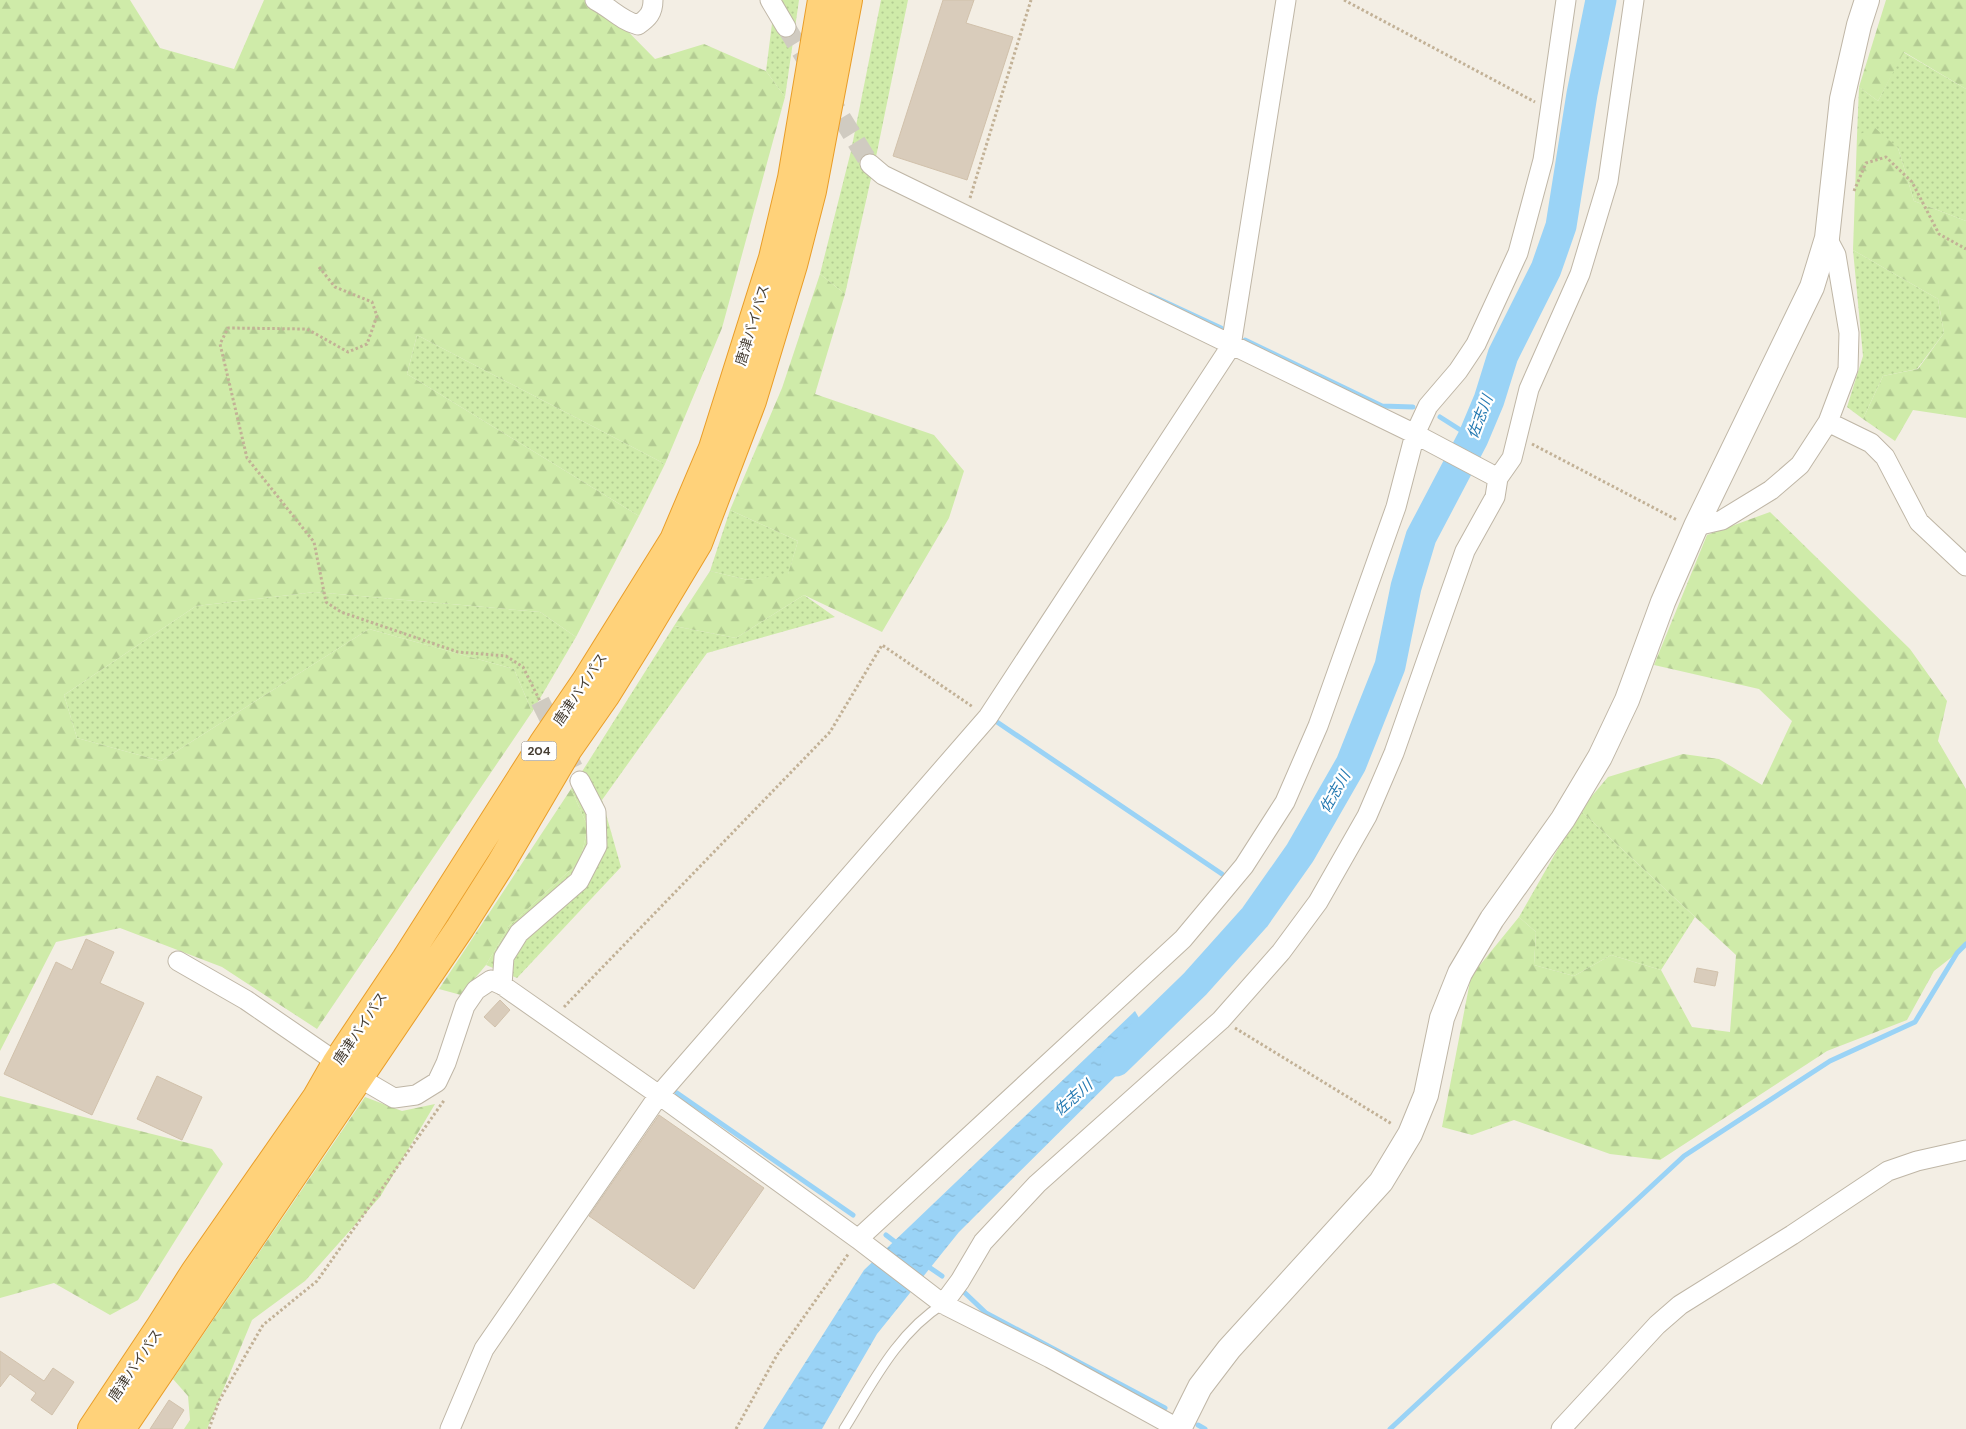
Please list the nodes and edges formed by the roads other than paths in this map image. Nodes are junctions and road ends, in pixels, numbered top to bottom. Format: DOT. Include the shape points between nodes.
graph roads {
  1 [pos="595,0"];
  2 [pos="653,0"];
  3 [pos="770,0"];
  4 [pos="822,0"];
  5 [pos="848,0"];
  6 [pos="1286,0"];
  7 [pos="1566,0"];
  8 [pos="1634,0"];
  9 [pos="1867,0"];
  10 [pos="786,27"];
  11 [pos="870,164"];
  12 [pos="1827,238"];
  13 [pos="1231,346"];
  14 [pos="1828,422"];
  15 [pos="1420,437"];
  16 [pos="1496,476"];
  17 [pos="1696,526"];
  18 [pos="1966,566"];
  19 [pos="580,781"];
  20 [pos="178,961"];
  21 [pos="502,985"];
  22 [pos="347,1070"];
  23 [pos="659,1095"];
  24 [pos="1966,1150"];
  25 [pos="858,1239"];
  26 [pos="943,1304"];
  27 [pos="92,1429"];
  28 [pos="121,1429"];
  29 [pos="450,1429"];
  30 [pos="844,1429"];
  31 [pos="1179,1429"];
  32 [pos="1561,1429"];
  1 -- 2 [label="street" via="626,22 638,25 648,19"];
  3 -- 10 [label="street"];
  4 -- 22 [label="highway, 唐津バイパス / 204" via="792,178 773,258 713,448 674,540 406,959"];
  5 -- 22 [label="highway, 唐津バイパス / 204" via="812,191 794,266 752,401 698,542 470,912"];
  6 -- 13 [label="street"];
  7 -- 15 [label="street" via="1543,160 1518,253 1476,344 1428,406"];
  8 -- 16 [label="street" via="1608,181 1580,274 1529,389 1512,458"];
  9 -- 12 [label="street" via="1842,99"];
  11 -- 13 [label="street" via="883,175"];
  12 -- 14 [label="street" via="1836,255 1849,333 1848,369"];
  12 -- 17 [label="street" via="1812,287"];
  13 -- 15 [label="street"];
  13 -- 23 [label="street" via="988,717"];
  14 -- 17 [label="street" via="1800,464 1770,490 1722,520"];
  14 -- 18 [label="street" via="1871,442 1885,457 1919,522"];
  15 -- 16 [label="street"];
  15 -- 25 [label="street" via="1318,726 1285,802 1244,866 1183,940"];
  16 -- 26 [label="street" via="1495,497 1465,551 1394,753 1366,816 1318,902 1281,952 1222,1020 1037,1184 984,1242"];
  17 -- 31 [label="street" via="1663,602 1627,700 1600,757 1563,819 1492,919 1460,973 1442,1018 1426,1095 1410,1134 1381,1182 1229,1349 1200,1387"];
  19 -- 21 [label="street" via="596,812 598,846 579,881 520,933 504,957"];
  20 -- 22 [label="street" via="246,1000"];
  21 -- 22 [label="street" via="491,980 476,990 466,1006 437,1082 416,1095 394,1098"];
  21 -- 23 [label="street"];
  22 -- 27 [label="highway, 唐津バイパス / 204" via="317,1097 195,1272"];
  22 -- 28 [label="highway, 唐津バイパス / 204"];
  23 -- 25 [label="street"];
  23 -- 29 [label="street" via="484,1349"];
  24 -- 32 [label="street" via="1888,1171 1680,1305 1657,1325"];
  25 -- 26 [label="street"];
  26 -- 30 [label="lane" via="927,1314 895,1348"];
  26 -- 31 [label="street"];
}
